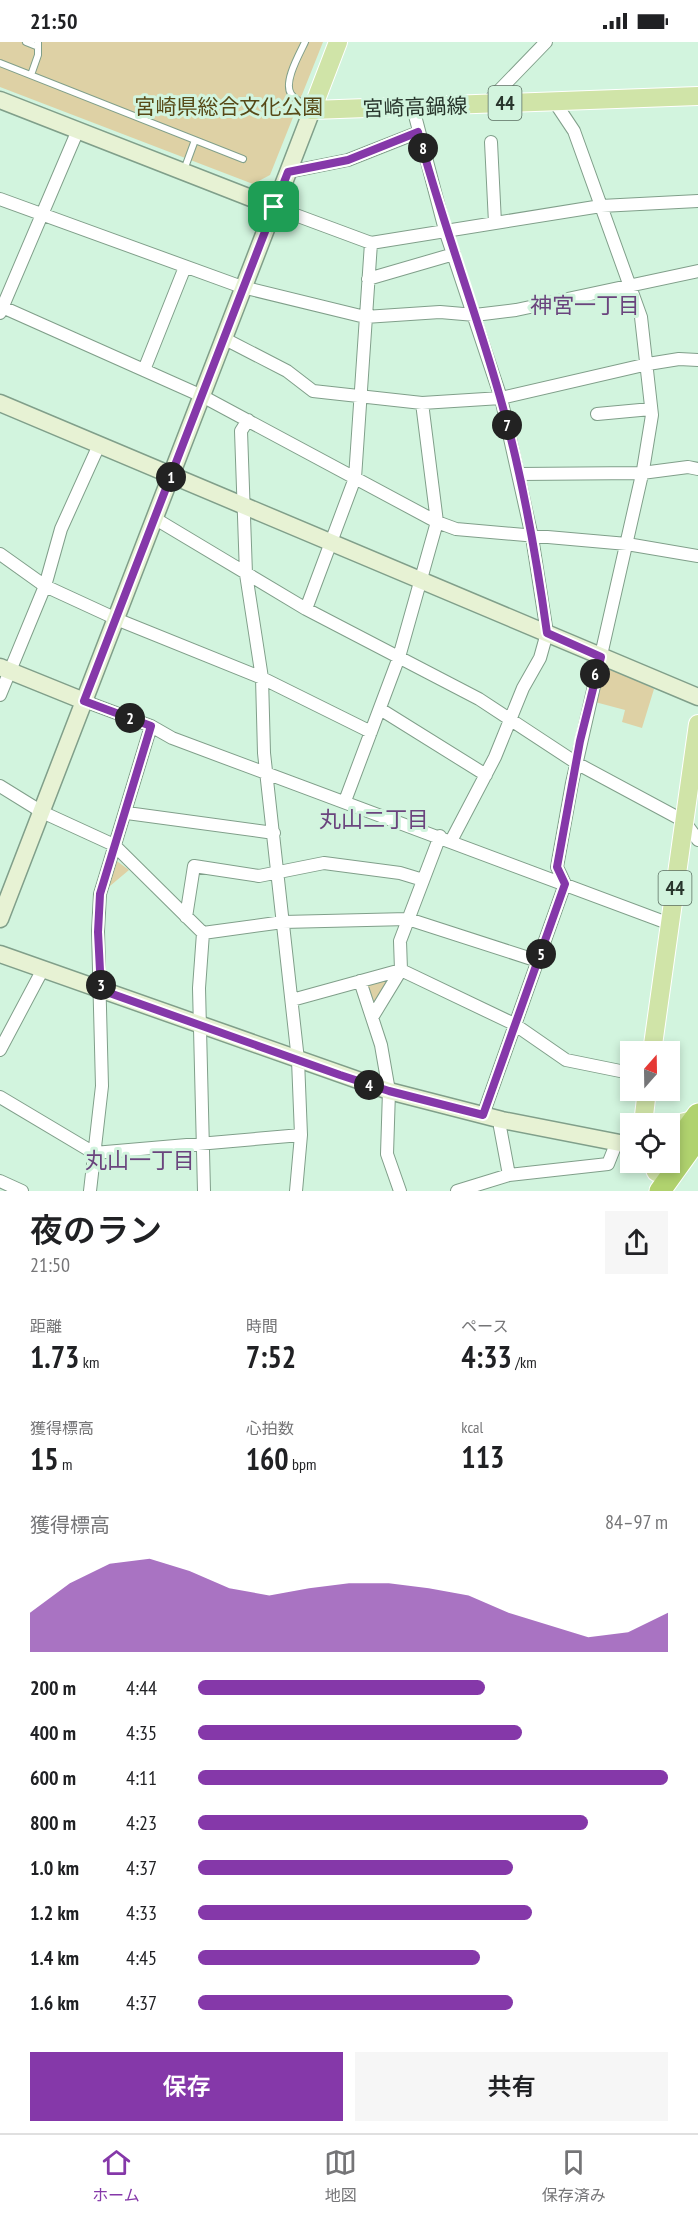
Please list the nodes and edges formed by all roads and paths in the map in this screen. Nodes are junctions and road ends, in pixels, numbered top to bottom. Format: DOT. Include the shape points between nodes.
graph roads {
  1 [pos="26,42"];
  2 [pos="338,42"];
  3 [pos="546,42"];
  4 [pos="304,43"];
  5 [pos="37,44"];
  6 [pos="0,63"];
  7 [pos="31,75"];
  8 [pos="698,96"];
  9 [pos="0,100"];
  10 [pos="554,101"];
  11 [pos="486,104"];
  12 [pos="413,108"];
  13 [pos="312,110"];
  14 [pos="78,130"];
  15 [pos="418,132"];
  16 [pos="195,140"];
  17 [pos="491,142"];
  18 [pos="243,159"];
  19 [pos="183,172"];
  20 [pos="288,172"];
  21 [pos="0,199"];
  22 [pos="698,201"];
  23 [pos="601,206"];
  24 [pos="274,207"];
  25 [pos="44,214"];
  26 [pos="495,223"];
  27 [pos="445,230"];
  28 [pos="371,243"];
  29 [pos="454,254"];
  30 [pos="185,267"];
  31 [pos="698,271"];
  32 [pos="368,279"];
  33 [pos="242,287"];
  34 [pos="631,287"];
  35 [pos="1,309"];
  36 [pos="475,315"];
  37 [pos="366,317"];
  38 [pos="223,338"];
  39 [pos="698,360"];
  40 [pos="648,364"];
  41 [pos="144,370"];
  42 [pos="202,396"];
  43 [pos="359,396"];
  44 [pos="501,398"];
  45 [pos="0,403"];
  46 [pos="422,403"];
  47 [pos="651,409"];
  48 [pos="597,414"];
  49 [pos="248,420"];
  50 [pos="99,445"];
  51 [pos="698,469"];
  52 [pos="642,473"];
  53 [pos="518,474"];
  54 [pos="171,475"];
  55 [pos="355,478"];
  56 [pos="241,506"];
  57 [pos="154,518"];
  58 [pos="437,522"];
  59 [pos="532,537"];
  60 [pos="331,543"];
  61 [pos="627,544"];
  62 [pos="0,554"];
  63 [pos="698,556"];
  64 [pos="246,574"];
  65 [pos="422,579"];
  66 [pos="45,586"];
  67 [pos="306,609"];
  68 [pos="115,618"];
  69 [pos="547,633"];
  70 [pos="399,657"];
  71 [pos="601,657"];
  72 [pos="5,669"];
  73 [pos="262,678"];
  74 [pos="0,695"];
  75 [pos="698,697"];
  76 [pos="84,701"];
  77 [pos="380,709"];
  78 [pos="510,722"];
  79 [pos="698,724"];
  80 [pos="151,726"];
  81 [pos="371,732"];
  82 [pos="578,764"];
  83 [pos="267,772"];
  84 [pos="486,775"];
  85 [pos="0,786"];
  86 [pos="345,801"];
  87 [pos="42,812"];
  88 [pos="127,813"];
  89 [pos="684,821"];
  90 [pos="274,833"];
  91 [pos="446,838"];
  92 [pos="698,840"];
  93 [pos="114,845"];
  94 [pos="278,874"];
  95 [pos="423,880"];
  96 [pos="565,884"];
  97 [pos="186,917"];
  98 [pos="0,919"];
  99 [pos="408,919"];
  100 [pos="283,922"];
  101 [pos="670,924"];
  102 [pos="202,933"];
  103 [pos="0,954"];
  104 [pos="538,961"];
  105 [pos="43,969"];
  106 [pos="401,970"];
  107 [pos="360,981"];
  108 [pos="101,990"];
  109 [pos="291,1000"];
  110 [pos="373,1016"];
  111 [pos="201,1024"];
  112 [pos="514,1024"];
  113 [pos="654,1041"];
  114 [pos="0,1050"];
  115 [pos="298,1060"];
  116 [pos="620,1071"];
  117 [pos="389,1091"];
  118 [pos="0,1097"];
  119 [pos="483,1115"];
  120 [pos="502,1120"];
  121 [pos="680,1129"];
  122 [pos="696,1133"];
  123 [pos="301,1135"];
  124 [pos="620,1143"];
  125 [pos="680,1145"];
  126 [pos="204,1146"];
  127 [pos="620,1148"];
  128 [pos="680,1151"];
  129 [pos="94,1154"];
  130 [pos="660,1173"];
  131 [pos="509,1175"];
  132 [pos="0,1181"];
  133 [pos="22,1191"];
  134 [pos="90,1191"];
  135 [pos="204,1191"];
  136 [pos="296,1191"];
  137 [pos="400,1191"];
  138 [pos="457,1191"];
  139 [pos="643,1191"];
  1 -- 5 [label="lane"];
  2 -- 13 [label="main road"];
  3 -- 11 [label="street"];
  4 -- 13 [label="lane" via="290,89"];
  5 -- 7 [label="lane" via="38,55"];
  6 -- 7 [label="lane"];
  7 -- 16 [label="lane"];
  8 -- 10 [label="main road, 宮崎高鍋線 / 44"];
  9 -- 14 [label="street"];
  10 -- 11 [label="main road, 宮崎高鍋線 / 44"];
  10 -- 23 [label="street" via="574,131"];
  11 -- 12 [label="main road, 宮崎高鍋線 / 44"];
  12 -- 13 [label="main road, 宮崎高鍋線 / 44"];
  12 -- 15 [label="street"];
  13 -- 20 [label="street"];
  14 -- 19 [label="street"];
  14 -- 25 [label="street"];
  15 -- 20 [label="street" via="348,160"];
  15 -- 27 [label="street"];
  16 -- 18 [label="lane"];
  16 -- 19 [label="lane"];
  17 -- 26 [label="street"];
  19 -- 24 [label="street"];
  20 -- 24 [label="street"];
  21 -- 25 [label="street"];
  22 -- 23 [label="street"];
  23 -- 26 [label="street"];
  23 -- 34 [label="street"];
  24 -- 28 [label="street"];
  24 -- 33 [label="street"];
  25 -- 30 [label="street"];
  25 -- 35 [label="street"];
  26 -- 27 [label="street"];
  27 -- 28 [label="street"];
  27 -- 29 [label="street"];
  28 -- 32 [label="street"];
  29 -- 32 [label="street"];
  29 -- 36 [label="street"];
  30 -- 33 [label="street"];
  30 -- 41 [label="street"];
  31 -- 34 [label="street"];
  32 -- 37 [label="street"];
  33 -- 37 [label="street"];
  33 -- 38 [label="street"];
  34 -- 36 [label="street"];
  34 -- 40 [label="street" via="641,317"];
  35 -- 41 [label="street"];
  36 -- 37 [label="street" via="440,312"];
  36 -- 44 [label="street"];
  37 -- 43 [label="street"];
  38 -- 42 [label="street"];
  38 -- 43 [label="street" via="287,371 313,391"];
  39 -- 40 [label="street"];
  40 -- 44 [label="street"];
  40 -- 47 [label="street"];
  41 -- 42 [label="street"];
  42 -- 49 [label="street"];
  42 -- 54 [label="street"];
  43 -- 46 [label="street"];
  43 -- 55 [label="street"];
  44 -- 46 [label="street"];
  44 -- 53 [label="street"];
  45 -- 50 [label="street"];
  46 -- 58 [label="street"];
  47 -- 48 [label="street"];
  47 -- 52 [label="street"];
  49 -- 55 [label="street"];
  49 -- 56 [label="street" via="241,431"];
  50 -- 54 [label="street"];
  50 -- 66 [label="street" via="61,529"];
  51 -- 52 [label="street"];
  52 -- 53 [label="street"];
  52 -- 61 [label="street"];
  53 -- 59 [label="street"];
  54 -- 56 [label="street"];
  54 -- 57 [label="street"];
  55 -- 58 [label="street"];
  55 -- 60 [label="street"];
  56 -- 60 [label="street"];
  56 -- 64 [label="street"];
  57 -- 64 [label="street"];
  57 -- 68 [label="street"];
  58 -- 59 [label="street" via="456,529"];
  58 -- 65 [label="street"];
  59 -- 61 [label="street"];
  59 -- 69 [label="street"];
  60 -- 65 [label="street"];
  60 -- 67 [label="street"];
  61 -- 63 [label="street"];
  61 -- 71 [label="street"];
  62 -- 66 [label="street"];
  64 -- 67 [label="street"];
  64 -- 73 [label="street"];
  65 -- 69 [label="street"];
  65 -- 70 [label="street"];
  66 -- 68 [label="street"];
  66 -- 72 [label="street"];
  67 -- 70 [label="street"];
  68 -- 73 [label="street"];
  68 -- 76 [label="street"];
  69 -- 71 [label="street"];
  69 -- 78 [label="street" via="540,658"];
  70 -- 77 [label="street"];
  70 -- 78 [label="street" via="479,699"];
  71 -- 75 [label="street"];
  71 -- 82 [label="street"];
  72 -- 74 [label="street"];
  72 -- 76 [label="street"];
  73 -- 81 [label="street"];
  73 -- 83 [label="street"];
  76 -- 80 [label="street"];
  76 -- 87 [label="street"];
  77 -- 81 [label="street"];
  77 -- 84 [label="street"];
  78 -- 82 [label="street"];
  78 -- 84 [label="street"];
  79 -- 89 [label="main road, 44"];
  80 -- 83 [label="street" via="172,738"];
  80 -- 88 [label="street"];
  81 -- 86 [label="street"];
  82 -- 89 [label="street"];
  82 -- 96 [label="street" via="557,867"];
  83 -- 86 [label="street"];
  83 -- 90 [label="street"];
  84 -- 91 [label="street"];
  85 -- 87 [label="street"];
  86 -- 91 [label="street"];
  87 -- 93 [label="street"];
  87 -- 98 [label="street"];
  88 -- 90 [label="street"];
  88 -- 93 [label="street"];
  89 -- 92 [label="street"];
  89 -- 101 [label="main road, 44"];
  90 -- 94 [label="street"];
  91 -- 95 [label="street"];
  91 -- 96 [label="street"];
  93 -- 97 [label="street"];
  93 -- 108 [label="street" via="100,894"];
  94 -- 95 [label="street" via="324,863 400,873"];
  94 -- 97 [label="street" via="259,876 194,866"];
  94 -- 100 [label="street"];
  95 -- 99 [label="street"];
  96 -- 101 [label="street"];
  96 -- 104 [label="street"];
  97 -- 102 [label="street"];
  99 -- 100 [label="street"];
  99 -- 104 [label="street"];
  99 -- 106 [label="street" via="400,941"];
  100 -- 102 [label="street"];
  100 -- 109 [label="street"];
  101 -- 113 [label="main road, 44"];
  102 -- 111 [label="street"];
  103 -- 105 [label="street"];
  104 -- 112 [label="street"];
  105 -- 108 [label="street"];
  105 -- 114 [label="street"];
  106 -- 107 [label="street"];
  106 -- 110 [label="street"];
  106 -- 112 [label="street"];
  107 -- 109 [label="street"];
  107 -- 110 [label="street"];
  108 -- 111 [label="street"];
  108 -- 129 [label="street" via="102,1086"];
  109 -- 115 [label="street"];
  110 -- 117 [label="street"];
  111 -- 115 [label="street"];
  111 -- 126 [label="street"];
  112 -- 116 [label="street" via="566,1060"];
  112 -- 119 [label="street"];
  115 -- 117 [label="street"];
  115 -- 123 [label="street"];
  117 -- 119 [label="street"];
  117 -- 137 [label="street" via="387,1154"];
  118 -- 129 [label="street"];
  119 -- 120 [label="street"];
  120 -- 124 [label="street"];
  120 -- 131 [label="street"];
  121 -- 122 [label="main road"];
  122 -- 125 [label="highway"];
  122 -- 128 [label="highway"];
  123 -- 126 [label="street"];
  123 -- 136 [label="street"];
  126 -- 129 [label="street"];
  126 -- 135 [label="street"];
  127 -- 131 [label="street" via="608,1164"];
  129 -- 134 [label="street"];
  130 -- 139 [label="highway"];
  131 -- 138 [label="street"];
  132 -- 133 [label="street"];
}
